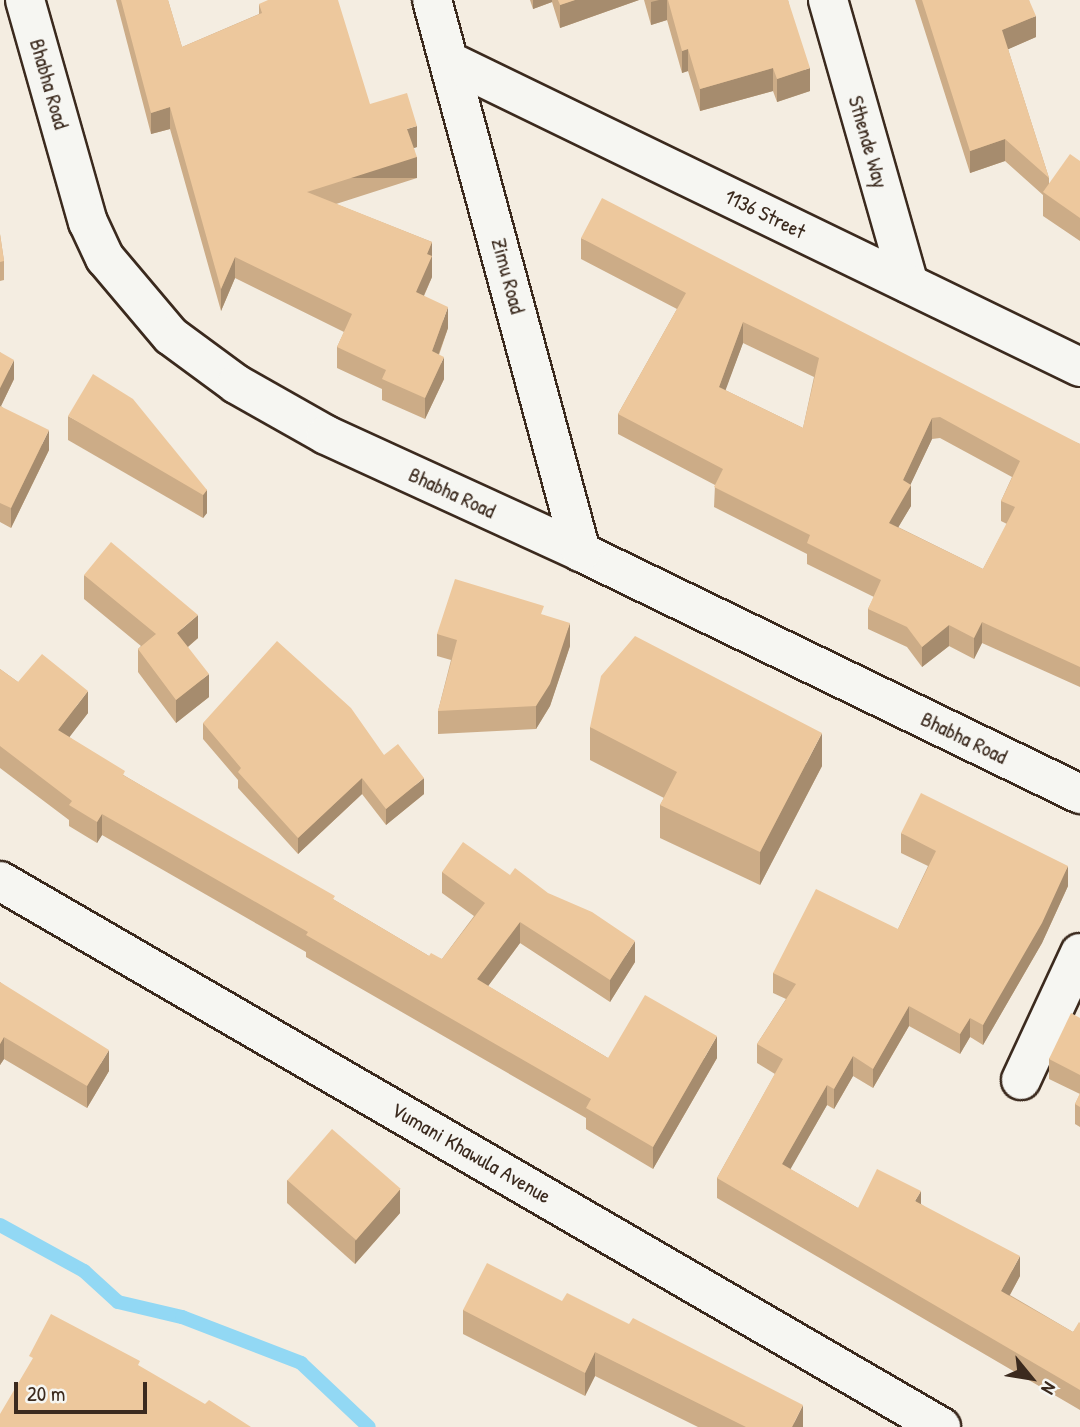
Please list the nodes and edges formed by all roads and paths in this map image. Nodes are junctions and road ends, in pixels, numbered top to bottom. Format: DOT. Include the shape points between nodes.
graph roads {
  1 [pos="25,0"];
  2 [pos="432,0"];
  3 [pos="828,0"];
  4 [pos="451,62"];
  5 [pos="909,284"];
  6 [pos="1080,367"];
  7 [pos="581,552"];
  8 [pos="1080,794"];
  9 [pos="0,881"];
  10 [pos="1080,953"];
  11 [pos="1021,1080"];
  12 [pos="942,1427"];
  1 -- 7 [label="street, Bhabha Road" via="88,222 105,258 171,336 236,384 326,435"];
  2 -- 4 [label="street, Zimu Road"];
  3 -- 5 [label="street, Sthende Way"];
  4 -- 5 [label="street, 1136 Street"];
  4 -- 7 [label="street, Zimu Road"];
  5 -- 6 [label="street, 1136 Street"];
  7 -- 8 [label="street, Bhabha Road"];
  9 -- 12 [label="street, Vumani Khawula Avenue"];
  10 -- 11 [label="street"];
}
